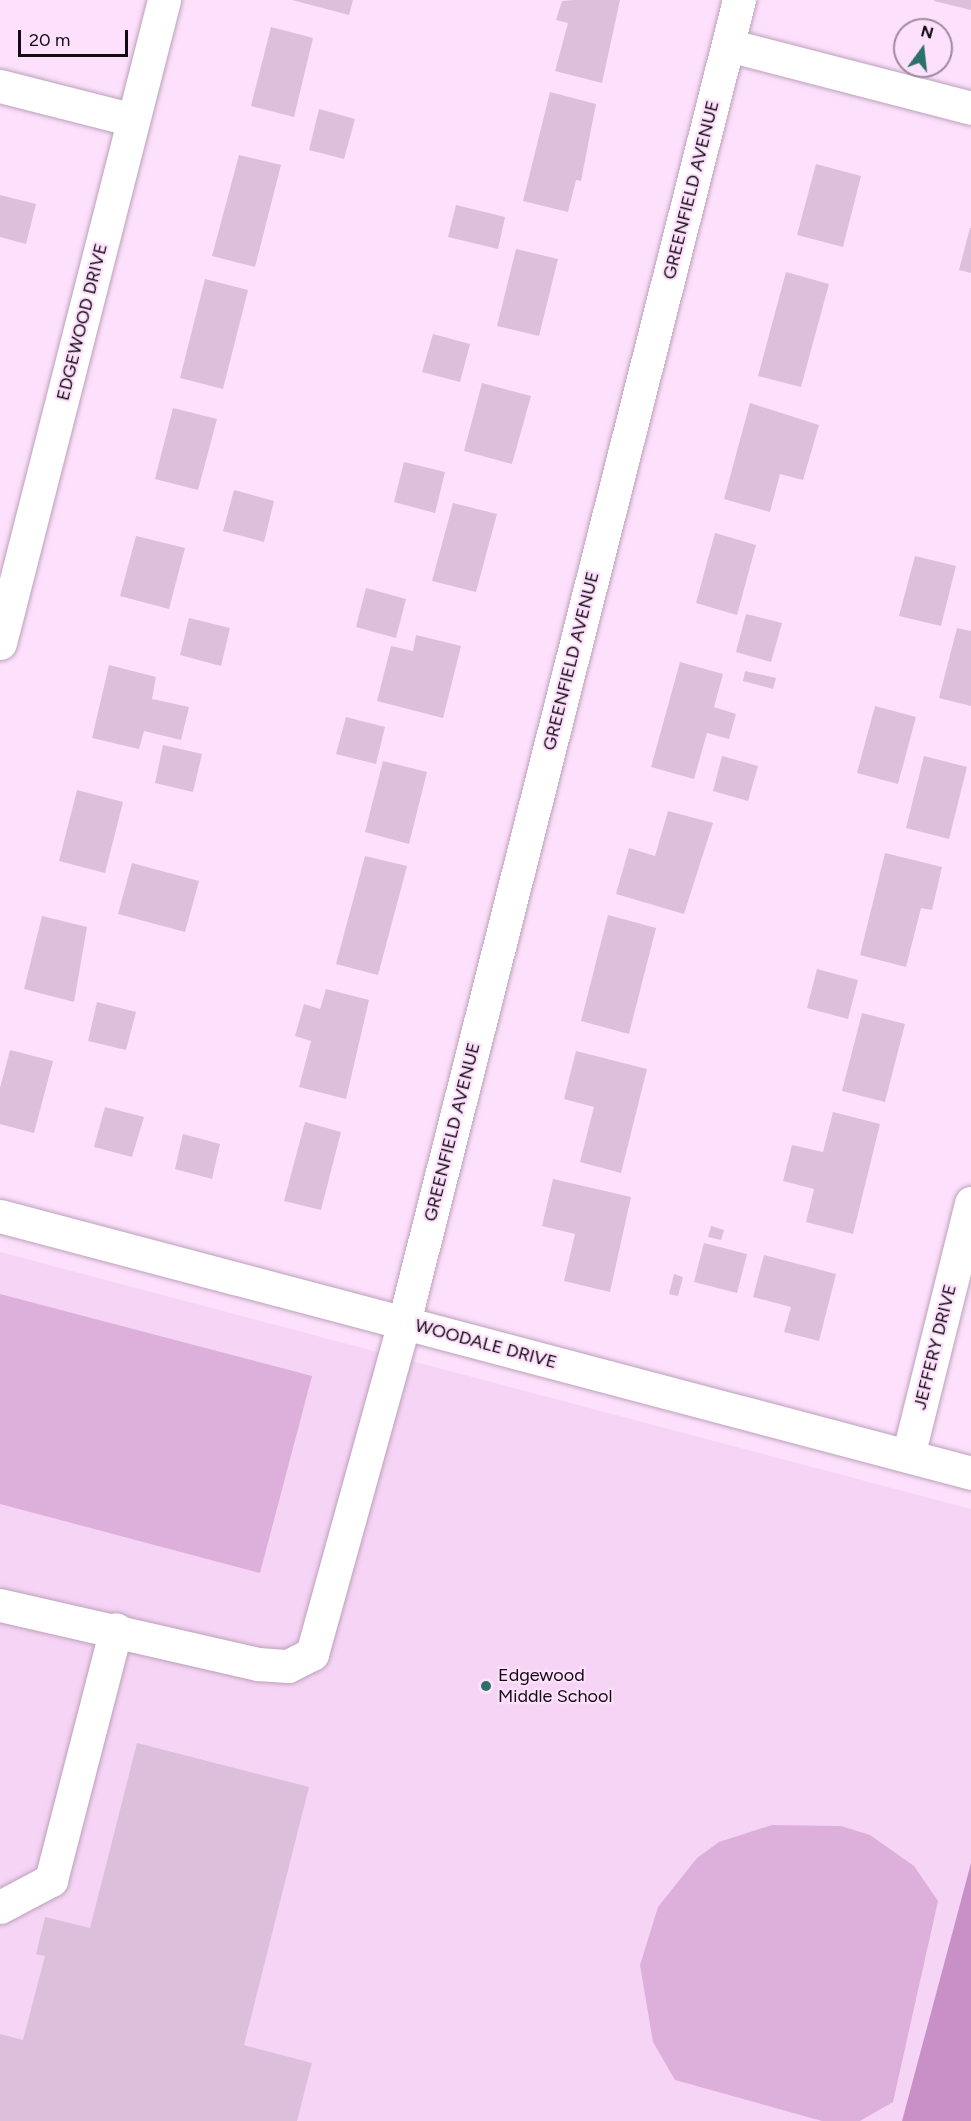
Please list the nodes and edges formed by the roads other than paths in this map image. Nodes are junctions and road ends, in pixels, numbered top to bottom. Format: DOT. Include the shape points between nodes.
graph roads {
  1 [pos="164,0"];
  2 [pos="739,0"];
  3 [pos="728,45"];
  4 [pos="0,86"];
  5 [pos="971,108"];
  6 [pos="133,120"];
  7 [pos="0,644"];
  8 [pos="971,1203"];
  9 [pos="0,1216"];
  10 [pos="404,1322"];
  11 [pos="908,1456"];
  12 [pos="971,1473"];
  13 [pos="0,1605"];
  14 [pos="116,1629"];
  15 [pos="0,1907"];
  1 -- 6 [label="street, EDGEWOOD DRIVE"];
  2 -- 3 [label="street, GREENFIELD AVENUE"];
  3 -- 5 [label="street"];
  3 -- 10 [label="street, GREENFIELD AVENUE"];
  4 -- 6 [label="street"];
  6 -- 7 [label="street, EDGEWOOD DRIVE"];
  8 -- 11 [label="street, JEFFERY DRIVE"];
  9 -- 10 [label="street, WOODALE DRIVE"];
  10 -- 11 [label="street, WOODALE DRIVE"];
  10 -- 14 [label="street, GREENFIELD AVENUE" via="312,1654 288,1666 258,1664"];
  11 -- 12 [label="street, WOODALE DRIVE"];
  13 -- 14 [label="street, GREENFIELD AVENUE"];
  14 -- 15 [label="street" via="51,1880"];
}
